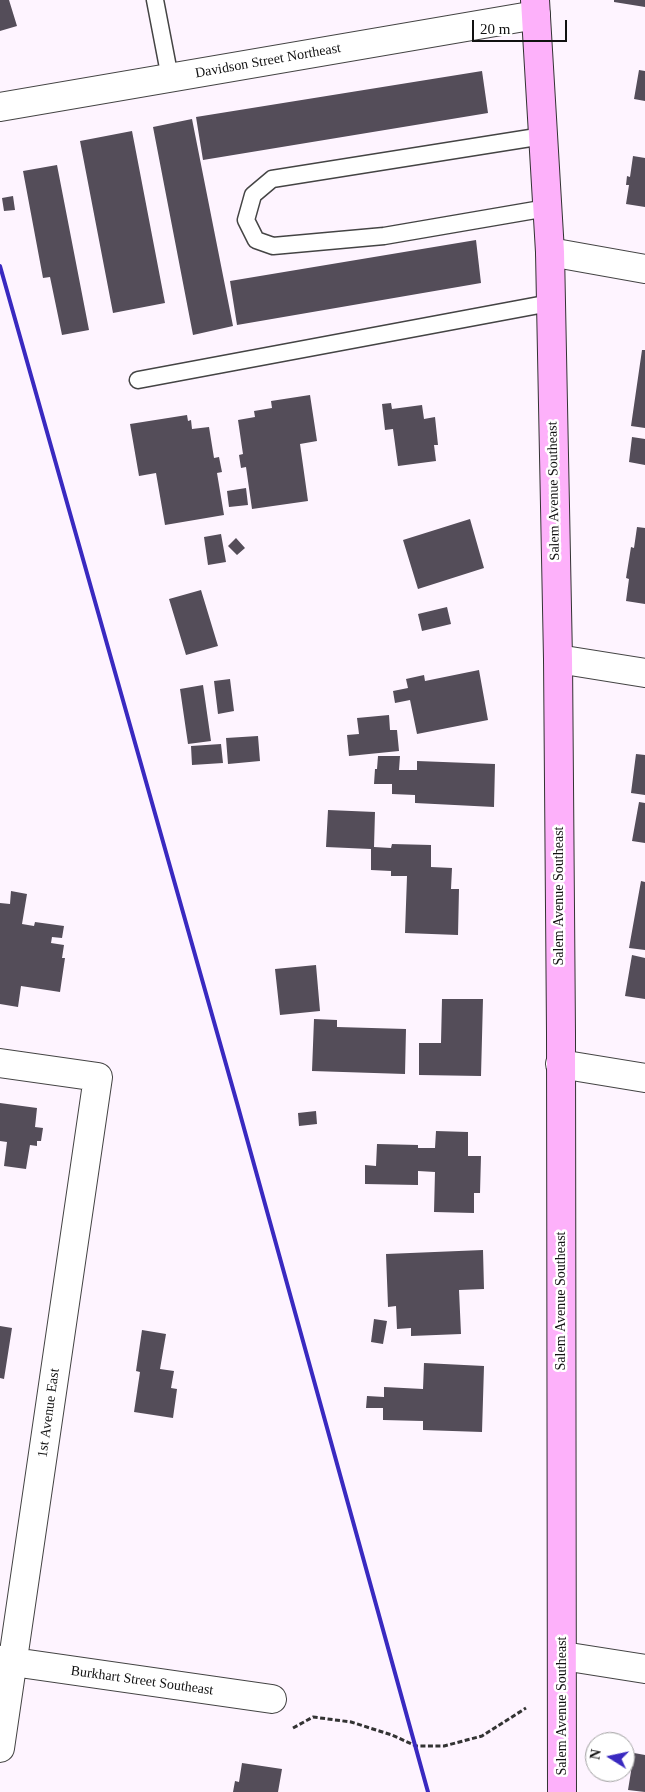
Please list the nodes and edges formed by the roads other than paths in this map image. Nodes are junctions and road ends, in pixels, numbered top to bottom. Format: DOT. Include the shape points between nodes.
graph roads {
  1 [pos="155,0"];
  2 [pos="535,8"];
  3 [pos="170,78"];
  4 [pos="0,107"];
  5 [pos="543,136"];
  6 [pos="547,208"];
  7 [pos="550,252"];
  8 [pos="645,269"];
  9 [pos="550,303"];
  10 [pos="138,380"];
  11 [pos="558,659"];
  12 [pos="645,673"];
  13 [pos="0,1063"];
  14 [pos="560,1064"];
  15 [pos="645,1078"];
  16 [pos="563,1656"];
  17 [pos="6,1661"];
  18 [pos="645,1669"];
  19 [pos="272,1699"];
  20 [pos="0,1748"];
  21 [pos="562,1792"];
  1 -- 3 [label="lane"];
  2 -- 3 [label="street, Davidson Street Northeast"];
  2 -- 5 [label="main road, Salem Avenue Southeast"];
  3 -- 4 [label="street, Davidson Street Northeast"];
  5 -- 6 [label="main road, Salem Avenue Southeast"];
  5 -- 6 [label="lane" via="272,179 253,195 246,220 256,240 273,246 384,236"];
  6 -- 7 [label="main road, Salem Avenue Southeast"];
  7 -- 8 [label="street"];
  7 -- 9 [label="main road, Salem Avenue Southeast"];
  9 -- 10 [label="lane"];
  9 -- 11 [label="main road, Salem Avenue Southeast"];
  11 -- 12 [label="street"];
  11 -- 14 [label="main road, Salem Avenue Southeast"];
  13 -- 17 [label="street, 1st Avenue East" via="98,1077"];
  14 -- 15 [label="street"];
  14 -- 16 [label="main road, Salem Avenue Southeast"];
  16 -- 18 [label="street"];
  16 -- 21 [label="main road, Salem Avenue Southeast"];
  17 -- 19 [label="street, Burkhart Street Southeast"];
  17 -- 20 [label="street, 1st Avenue East"];
}
